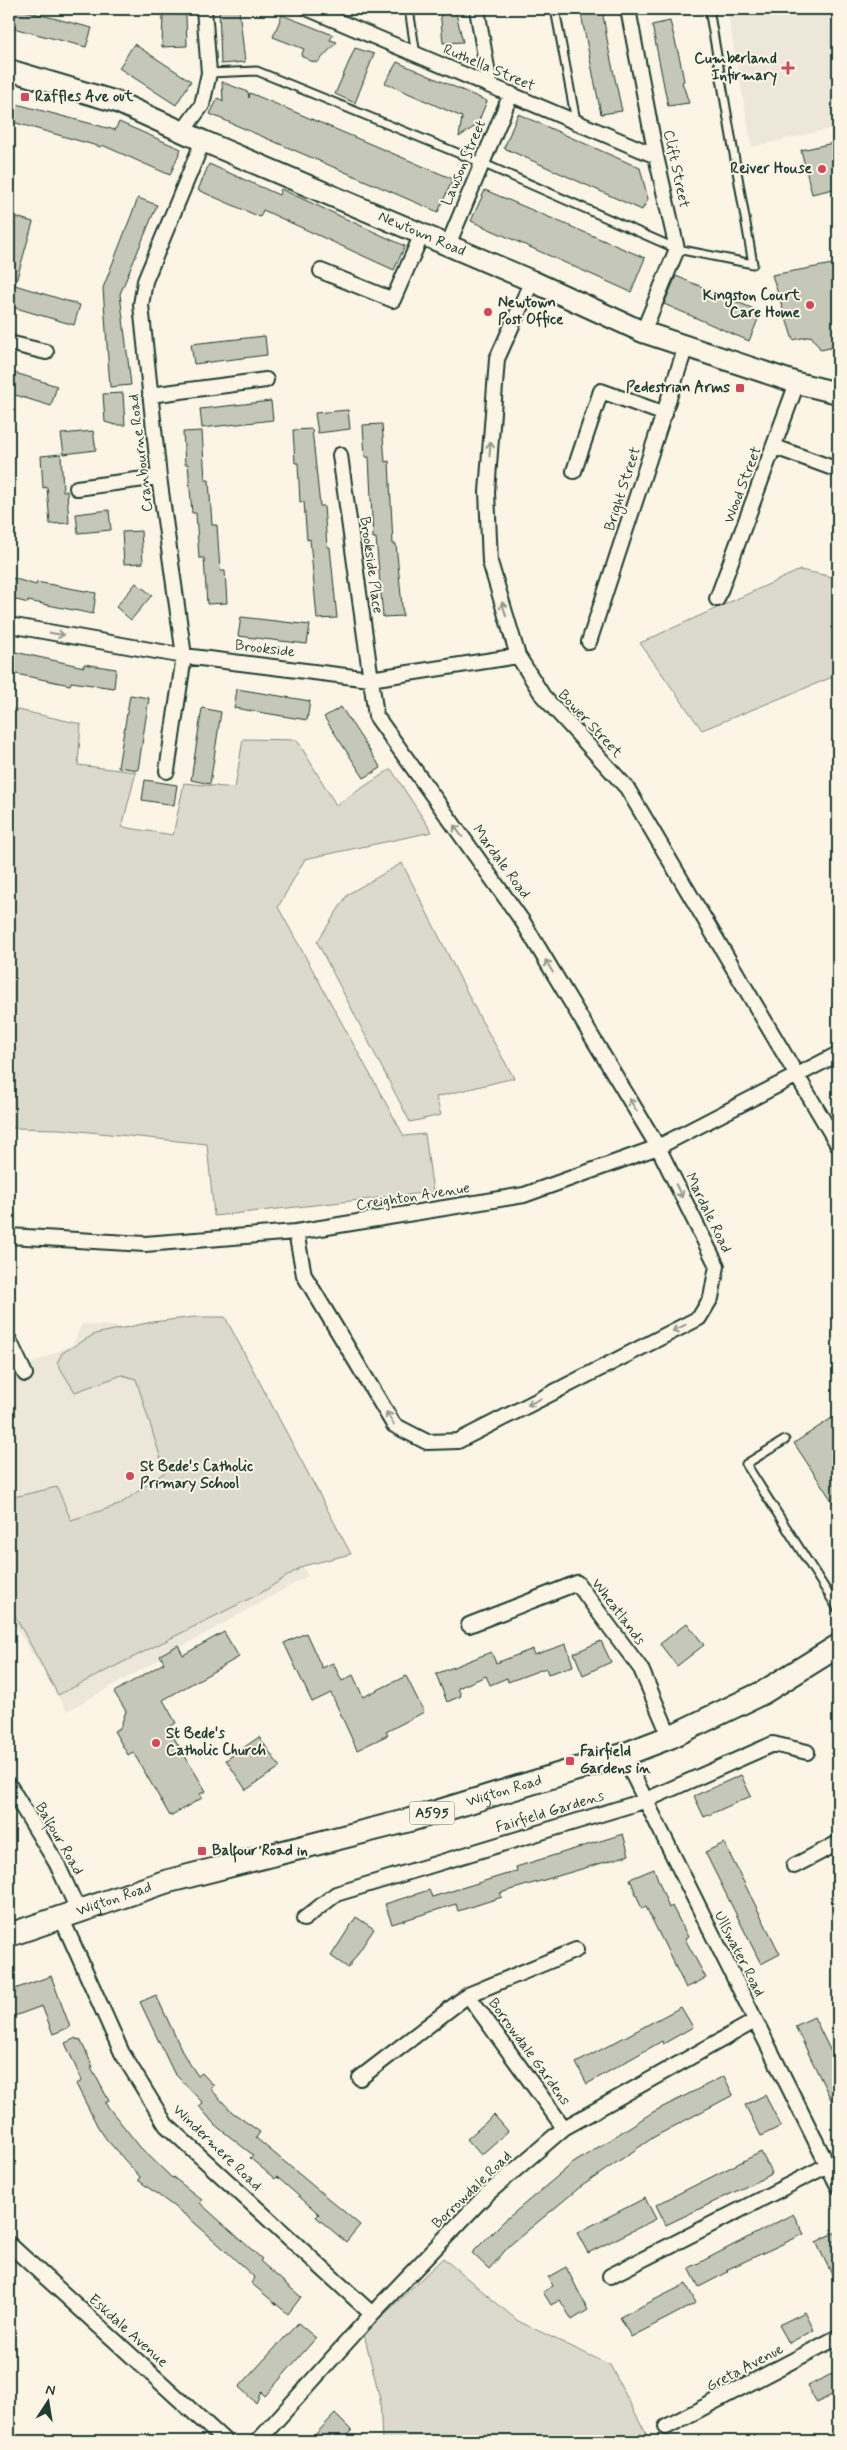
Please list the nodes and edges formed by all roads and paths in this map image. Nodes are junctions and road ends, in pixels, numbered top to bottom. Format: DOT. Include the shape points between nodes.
graph roads {
  1 [pos="204,9"];
  2 [pos="309,9"];
  3 [pos="409,9"];
  4 [pos="477,9"];
  5 [pos="555,9"];
  6 [pos="628,9"];
  7 [pos="709,9"];
  8 [pos="329,13"];
  9 [pos="416,55"];
  10 [pos="9,70"];
  11 [pos="209,73"];
  12 [pos="490,86"];
  13 [pos="511,94"];
  14 [pos="576,122"];
  15 [pos="183,131"];
  16 [pos="203,141"];
  17 [pos="656,156"];
  18 [pos="482,163"];
  19 [pos="422,234"];
  20 [pos="448,244"];
  21 [pos="677,249"];
  22 [pos="321,271"];
  23 [pos="532,280"];
  24 [pos="643,332"];
  25 [pos="9,343"];
  26 [pos="686,346"];
  27 [pos="46,352"];
  28 [pos="266,380"];
  29 [pos="797,383"];
  30 [pos="838,393"];
  31 [pos="150,395"];
  32 [pos="665,414"];
  33 [pos="774,447"];
  34 [pos="340,455"];
  35 [pos="838,470"];
  36 [pos="574,471"];
  37 [pos="159,477"];
  38 [pos="77,488"];
  39 [pos="717,598"];
  40 [pos="9,626"];
  41 [pos="590,642"];
  42 [pos="184,656"];
  43 [pos="518,656"];
  44 [pos="370,679"];
  45 [pos="167,771"];
  46 [pos="838,1054"];
  47 [pos="799,1076"];
  48 [pos="838,1144"];
  49 [pos="658,1147"];
  50 [pos="296,1232"];
  51 [pos="9,1236"];
  52 [pos="9,1340"];
  53 [pos="25,1374"];
  54 [pos="785,1440"];
  55 [pos="838,1609"];
  56 [pos="469,1625"];
  57 [pos="838,1646"];
  58 [pos="670,1737"];
  59 [pos="807,1752"];
  60 [pos="623,1755"];
  61 [pos="9,1784"];
  62 [pos="644,1801"];
  63 [pos="838,1843"];
  64 [pos="794,1866"];
  65 [pos="70,1914"];
  66 [pos="304,1919"];
  67 [pos="9,1935"];
  68 [pos="576,1950"];
  69 [pos="468,1995"];
  70 [pos="755,2021"];
  71 [pos="360,2078"];
  72 [pos="564,2128"];
  73 [pos="833,2163"];
  74 [pos="838,2186"];
  75 [pos="9,2244"];
  76 [pos="610,2276"];
  77 [pos="372,2314"];
  78 [pos="838,2337"];
  79 [pos="666,2427"];
  80 [pos="225,2441"];
  81 [pos="258,2441"];
  1 -- 11 [label="street"];
  2 -- 8 [label="street, Ruthella Street"];
  3 -- 9 [label="lane"];
  4 -- 12 [label="street"];
  5 -- 14 [label="lane"];
  6 -- 17 [label="street, Clift Street"];
  7 -- 21 [label="lane" via="753,264"];
  8 -- 9 [label="street, Ruthella Street"];
  9 -- 12 [label="street, Ruthella Street"];
  10 -- 15 [label="main road, Newtown Road" via="117,102"];
  11 -- 15 [label="street" via="202,105"];
  11 -- 18 [label="lane" via="257,71"];
  12 -- 13 [label="street, Ruthella Street"];
  13 -- 14 [label="street, Ruthella Street"];
  13 -- 18 [label="street, Lawson Street"];
  14 -- 17 [label="street, Ruthella Street"];
  15 -- 16 [label="main road, Newtown Road"];
  16 -- 19 [label="main road, Newtown Road"];
  16 -- 31 [label="street, Cranbourne Road" via="145,281 140,305"];
  17 -- 21 [label="street, Clift Street"];
  18 -- 20 [label="street, Lawson Street"];
  18 -- 21 [label="lane"];
  19 -- 20 [label="main road, Newtown Road"];
  19 -- 22 [label="street" via="393,300"];
  20 -- 23 [label="main road, Newtown Road"];
  21 -- 24 [label="street"];
  23 -- 24 [label="main road, Newtown Road"];
  43 -- 23 [label="street, Bower Street, one-way" via="490,562 487,492 497,359"];
  24 -- 26 [label="main road, Newtown Road"];
  25 -- 27 [label="street"];
  26 -- 29 [label="main road, Newtown Road"];
  26 -- 32 [label="street, Bright Street"];
  28 -- 31 [label="street"];
  29 -- 30 [label="main road, Newtown Road"];
  29 -- 33 [label="street, Wood Street"];
  31 -- 37 [label="street, Cranbourne Road"];
  32 -- 36 [label="street" via="601,391"];
  32 -- 41 [label="street, Bright Street"];
  33 -- 35 [label="street"];
  33 -- 39 [label="street, Wood Street"];
  34 -- 44 [label="street, Brookside Place"];
  37 -- 38 [label="street"];
  37 -- 42 [label="street, Cranbourne Road"];
  40 -- 42 [label="street, Brookside, one-way"];
  42 -- 44 [label="street, Brookside"];
  42 -- 45 [label="street, Cranbourne Road"];
  43 -- 44 [label="street, Brookside"];
  43 -- 47 [label="street, Bower Street" via="543,696 627,788"];
  49 -- 44 [label="street, Mardale Road, one-way" via="523,922 376,716"];
  46 -- 47 [label="street, Creighton Avenue"];
  47 -- 48 [label="street, Bower Street"];
  47 -- 49 [label="street, Creighton Avenue"];
  49 -- 50 [label="street, Creighton Avenue" via="524,1195"];
  49 -- 50 [label="street, Mardale Road, one-way" via="717,1266 711,1298 699,1318 458,1441 427,1442 394,1425 304,1275"];
  50 -- 51 [label="street, Creighton Avenue" via="145,1244"];
  52 -- 53 [label="street"];
  54 -- 55 [label="lane" via="746,1464"];
  56 -- 58 [label="street, Wheatlands" via="577,1583 641,1669"];
  57 -- 58 [label="main road, Wigton Road / A595" via="764,1692"];
  58 -- 60 [label="main road, Wigton Road / A595"];
  59 -- 62 [label="street, Fairfield Gardens" via="774,1744"];
  60 -- 62 [label="street, Ullswater Road"];
  60 -- 65 [label="main road, Wigton Road / A595" via="410,1820 221,1866"];
  61 -- 65 [label="street, Balfour Road" via="57,1864"];
  62 -- 66 [label="street, Fairfield Gardens" via="336,1894"];
  62 -- 70 [label="street, Ullswater Road"];
  63 -- 64 [label="street"];
  65 -- 67 [label="main road, Wigton Road / A595"];
  65 -- 77 [label="street, Windermere Road" via="122,2053 166,2125"];
  68 -- 69 [label="street, Borrowdale Gardens"];
  69 -- 71 [label="street, Borrowdale Gardens"];
  69 -- 72 [label="street, Borrowdale Gardens"];
  70 -- 72 [label="street, Borrowdale Road"];
  70 -- 73 [label="street, Ullswater Road"];
  72 -- 77 [label="street, Borrowdale Road" via="486,2195"];
  73 -- 74 [label="street, Ullswater Road"];
  73 -- 76 [label="street"];
  75 -- 80 [label="street, Eskdale Avenue"];
  77 -- 81 [label="street, Borrowdale Road"];
  78 -- 79 [label="street, Greta Avenue"];
}
